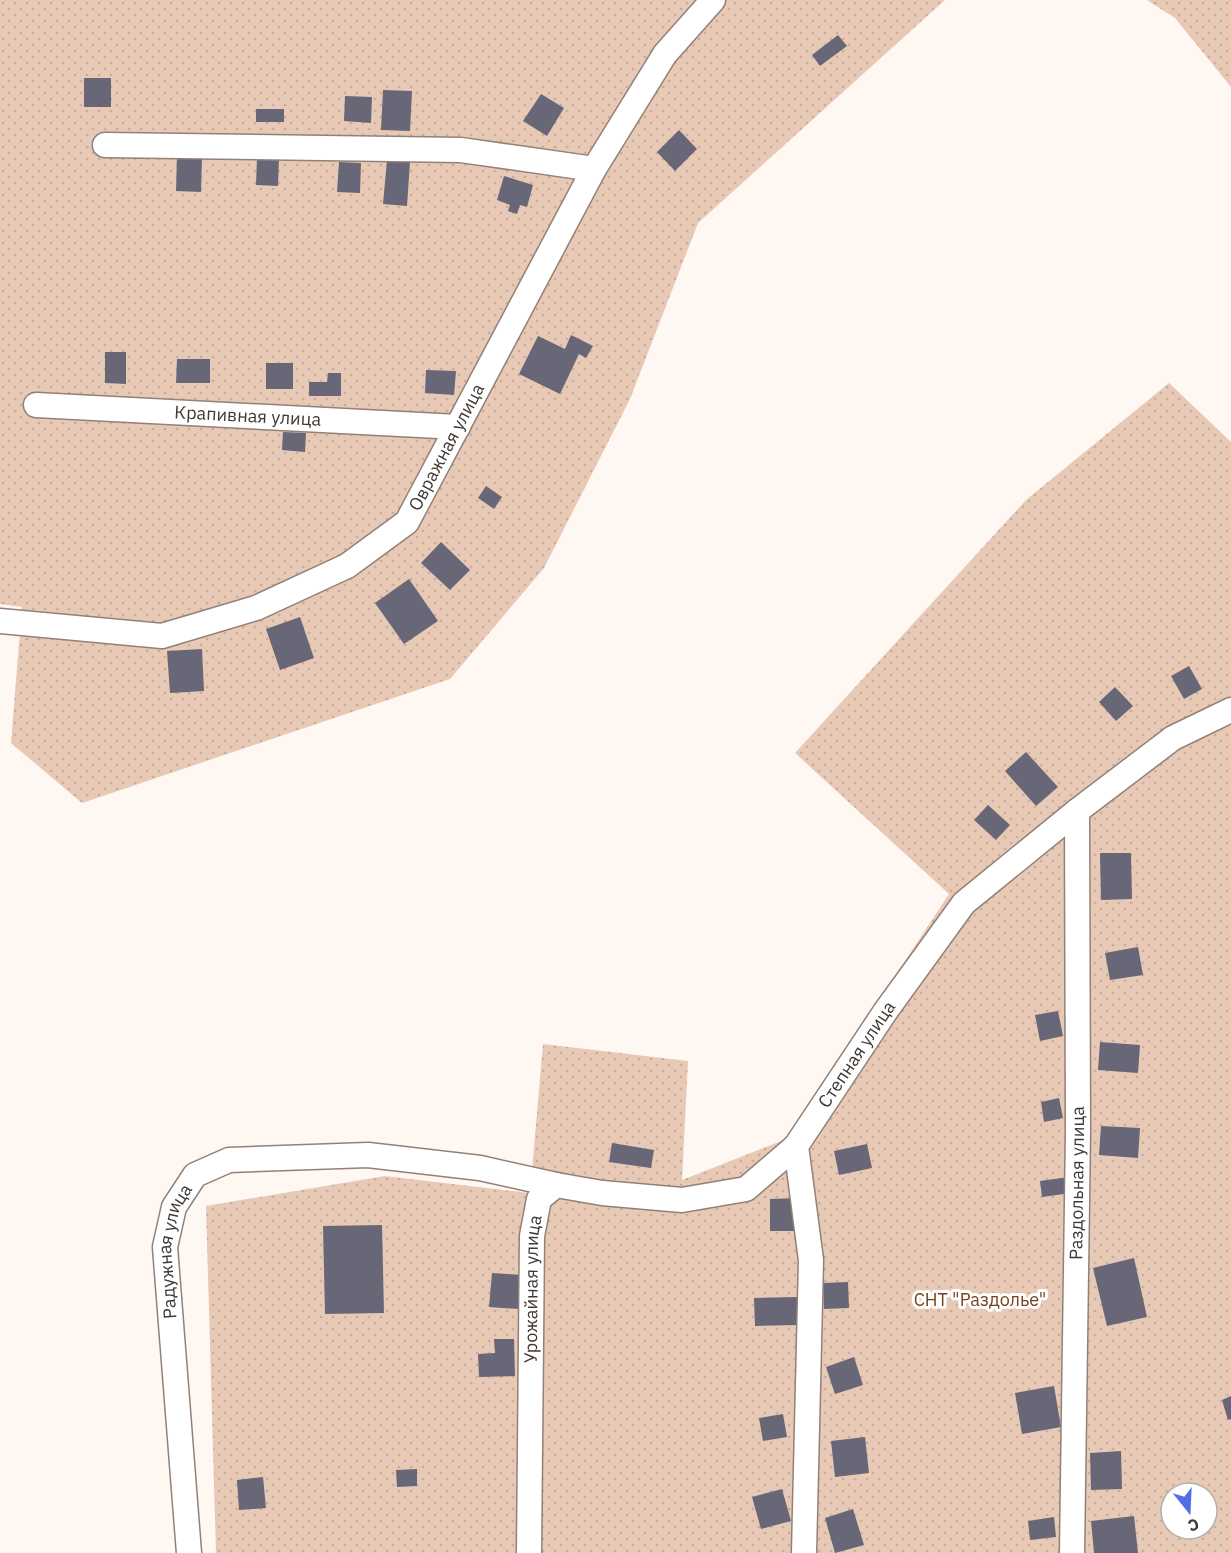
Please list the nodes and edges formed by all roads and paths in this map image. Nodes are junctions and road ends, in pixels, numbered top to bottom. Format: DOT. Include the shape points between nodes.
graph roads {
  1 [pos="713,0"];
  2 [pos="105,145"];
  3 [pos="594,169"];
  4 [pos="36,405"];
  5 [pos="458,427"];
  6 [pos="0,621"];
  7 [pos="1231,710"];
  8 [pos="1077,811"];
  9 [pos="796,1146"];
  10 [pos="556,1185"];
  11 [pos="189,1553"];
  12 [pos="529,1553"];
  13 [pos="804,1553"];
  14 [pos="1072,1553"];
  1 -- 3 [label="street, Овражная улица" via="664,54"];
  2 -- 3 [label="street" via="461,150"];
  3 -- 5 [label="street, Овражная улица"];
  4 -- 5 [label="street, Крапивная улица"];
  5 -- 6 [label="street, Овражная улица" via="407,522 347,566 256,608 162,636"];
  7 -- 8 [label="street, Степная улица" via="1173,738"];
  8 -- 9 [label="street, Степная улица" via="964,903"];
  8 -- 14 [label="street, Раздольная улица" via="1078,1131"];
  9 -- 10 [label="street" via="746,1189 682,1200"];
  9 -- 13 [label="street" via="811,1260"];
  10 -- 11 [label="street, Радужная улица" via="480,1168 368,1155 230,1160 195,1176 174,1206 165,1247"];
  10 -- 12 [label="street, Урожайная улица" via="538,1199 532,1236"];
}
